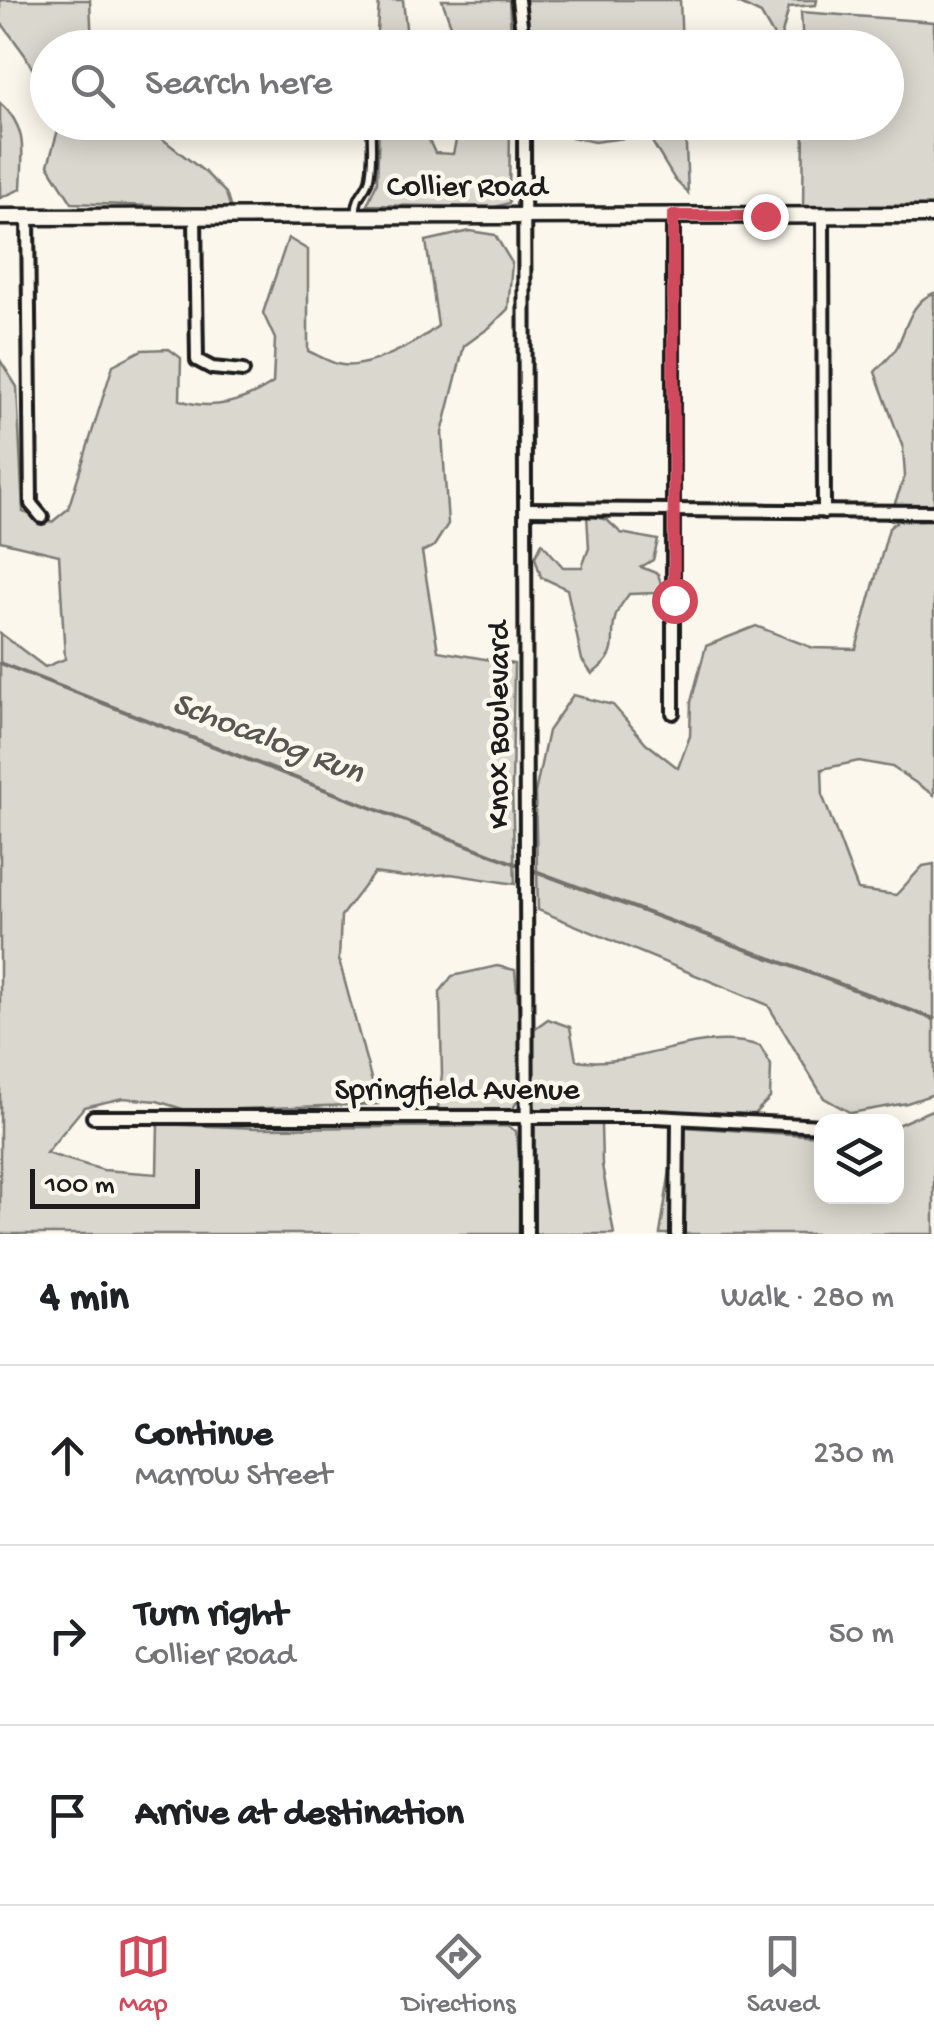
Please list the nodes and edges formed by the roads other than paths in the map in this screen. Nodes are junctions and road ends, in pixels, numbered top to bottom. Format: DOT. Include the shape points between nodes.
graph roads {
  1 [pos="518,0"];
  2 [pos="522,30"];
  3 [pos="371,140"];
  4 [pos="524,140"];
  5 [pos="934,215"];
  6 [pos="673,216"];
  7 [pos="823,216"];
  8 [pos="0,217"];
  9 [pos="28,217"];
  10 [pos="356,217"];
  11 [pos="526,217"];
  12 [pos="195,218"];
  13 [pos="243,371"];
  14 [pos="527,509"];
  15 [pos="824,512"];
  16 [pos="934,512"];
  17 [pos="676,513"];
  18 [pos="42,517"];
  19 [pos="673,713"];
  20 [pos="93,1117"];
  21 [pos="527,1117"];
  22 [pos="678,1120"];
  23 [pos="814,1126"];
  24 [pos="527,1234"];
  25 [pos="677,1234"];
  1 -- 2 [label="street"];
  3 -- 10 [label="lane" via="371,174 356,198"];
  4 -- 11 [label="street, Knox Boulevard"];
  5 -- 7 [label="street, Collier Road"];
  6 -- 7 [label="street, Collier Road"];
  6 -- 11 [label="street, Collier Road"];
  6 -- 17 [label="street"];
  7 -- 15 [label="street"];
  8 -- 9 [label="street, Collier Road"];
  9 -- 12 [label="street, Collier Road"];
  9 -- 18 [label="street" via="31,504"];
  10 -- 11 [label="street, Collier Road"];
  10 -- 12 [label="street, Collier Road"];
  11 -- 14 [label="street, Knox Boulevard"];
  12 -- 13 [label="street" via="197,360"];
  14 -- 17 [label="street"];
  14 -- 21 [label="street, Knox Boulevard"];
  15 -- 16 [label="street"];
  15 -- 17 [label="street"];
  17 -- 19 [label="street"];
  20 -- 21 [label="street, Springfield Avenue"];
  21 -- 22 [label="street, Springfield Avenue"];
  21 -- 24 [label="street, Knox Boulevard"];
  22 -- 23 [label="street, Springfield Avenue"];
  22 -- 25 [label="street"];
}
